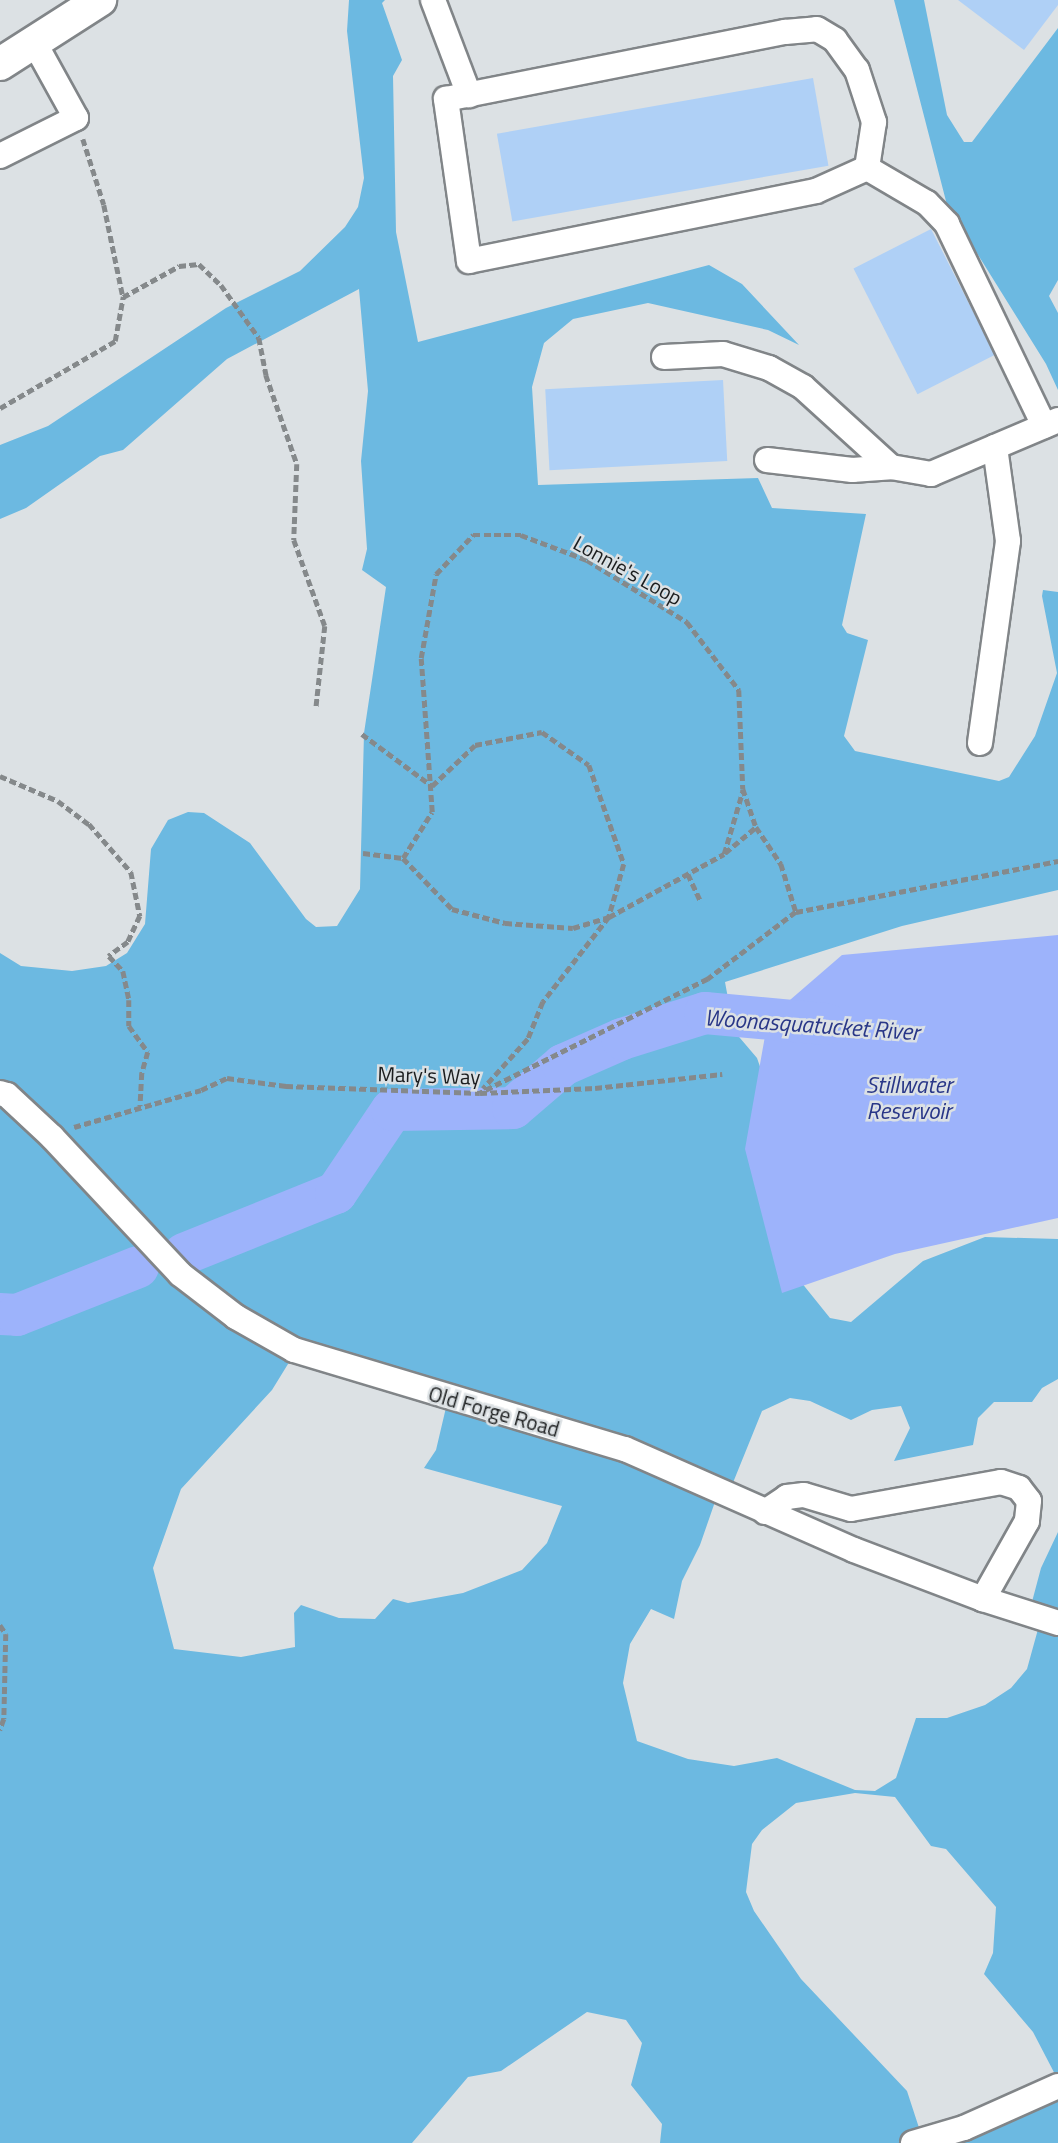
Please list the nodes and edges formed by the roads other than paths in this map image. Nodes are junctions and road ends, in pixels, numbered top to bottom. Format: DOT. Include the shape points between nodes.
graph roads {
  1 [pos="100,0"];
  2 [pos="433,0"];
  3 [pos="34,42"];
  4 [pos="0,64"];
  5 [pos="469,95"];
  6 [pos="0,156"];
  7 [pos="867,168"];
  8 [pos="664,356"];
  9 [pos="1051,423"];
  10 [pos="995,447"];
  11 [pos="767,460"];
  12 [pos="891,467"];
  13 [pos="980,743"];
  14 [pos="0,1093"];
  15 [pos="846,1507"];
  16 [pos="765,1511"];
  17 [pos="832,1541"];
  18 [pos="983,1599"];
  19 [pos="1058,1623"];
  20 [pos="1058,2086"];
  21 [pos="913,2143"];
  1 -- 3 [label="main road"];
  2 -- 5 [label="street"];
  3 -- 4 [label="main road"];
  3 -- 6 [label="street" via="76,118"];
  5 -- 7 [label="street" via="817,29 835,40 857,70 874,121"];
  5 -- 7 [label="street" via="446,99 469,261 816,191"];
  7 -- 9 [label="street" via="926,203 947,224"];
  8 -- 12 [label="street" via="723,354 769,368 803,387"];
  9 -- 10 [label="street"];
  10 -- 12 [label="street" via="931,474"];
  10 -- 13 [label="street" via="1008,541"];
  11 -- 12 [label="street" via="852,470"];
  14 -- 16 [label="street, Old Forge Road" via="52,1137 180,1274 236,1317 294,1350 625,1449"];
  15 -- 16 [label="street" via="804,1495 787,1497"];
  15 -- 17 [label="street"];
  15 -- 18 [label="street" via="1001,1482 1019,1488 1029,1501 1027,1521"];
  16 -- 17 [label="street, Old Forge Road"];
  17 -- 18 [label="street, Old Forge Road"];
  18 -- 19 [label="street, Old Forge Road"];
  20 -- 21 [label="street" via="964,2128"];
}
